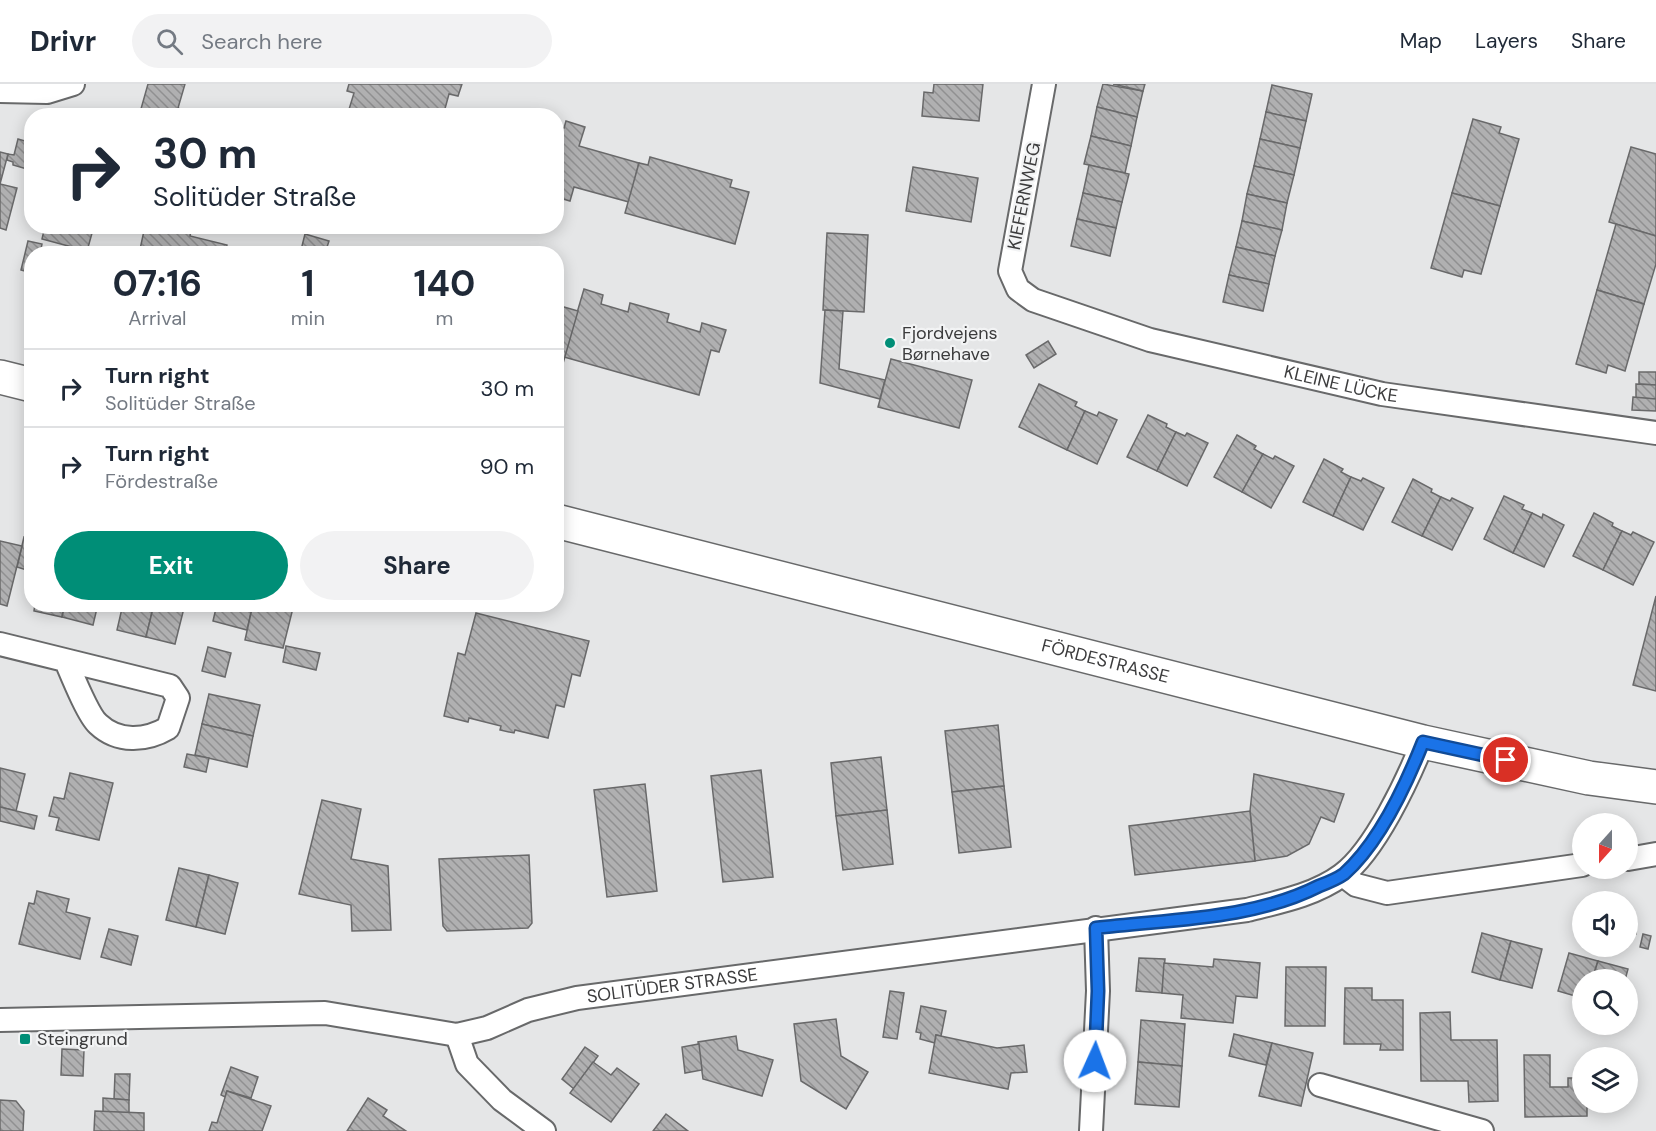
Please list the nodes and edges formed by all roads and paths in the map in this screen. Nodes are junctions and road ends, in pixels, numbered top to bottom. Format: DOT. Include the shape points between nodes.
graph roads {
  1 [pos="73,84"];
  2 [pos="1044,84"];
  3 [pos="0,92"];
  4 [pos="1033,300"];
  5 [pos="0,377"];
  6 [pos="24,383"];
  7 [pos="1656,434"];
  8 [pos="564,523"];
  9 [pos="0,644"];
  10 [pos="66,661"];
  11 [pos="1423,742"];
  12 [pos="1656,787"];
  13 [pos="1656,854"];
  14 [pos="1638,857"];
  15 [pos="1572,867"];
  16 [pos="1342,875"];
  17 [pos="1096,928"];
  18 [pos="0,1020"];
  19 [pos="457,1035"];
  20 [pos="1320,1085"];
  21 [pos="544,1131"];
  22 [pos="1091,1131"];
  23 [pos="1482,1131"];
  1 -- 3 [label="street" via="46,92"];
  2 -- 4 [label="street, KIEFERNWEG" via="1010,271 1018,289"];
  4 -- 7 [label="street, KLEINE LÜCKE" via="1150,340 1382,394"];
  5 -- 6 [label="main road"];
  8 -- 11 [label="main road, FÖRDESTRASSE"];
  9 -- 10 [label="street"];
  10 -- 10 [label="street" via="170,686 178,698 168,728 137,739 111,734 96,723"];
  11 -- 12 [label="main road, FÖRDESTRASSE" via="1589,778"];
  11 -- 16 [label="street, SOLITÜDER STRASSE" via="1408,779 1368,847"];
  13 -- 14 [label="street"];
  15 -- 16 [label="street" via="1387,893 1356,885"];
  16 -- 17 [label="street, SOLITÜDER STRASSE" via="1297,897 1247,910"];
  17 -- 19 [label="street, SOLITÜDER STRASSE" via="577,998"];
  17 -- 22 [label="street" via="1098,991"];
  18 -- 19 [label="street, SOLITÜDER STRASSE" via="325,1013"];
  19 -- 21 [label="street" via="467,1064 502,1100"];
  20 -- 23 [label="street"];
}
